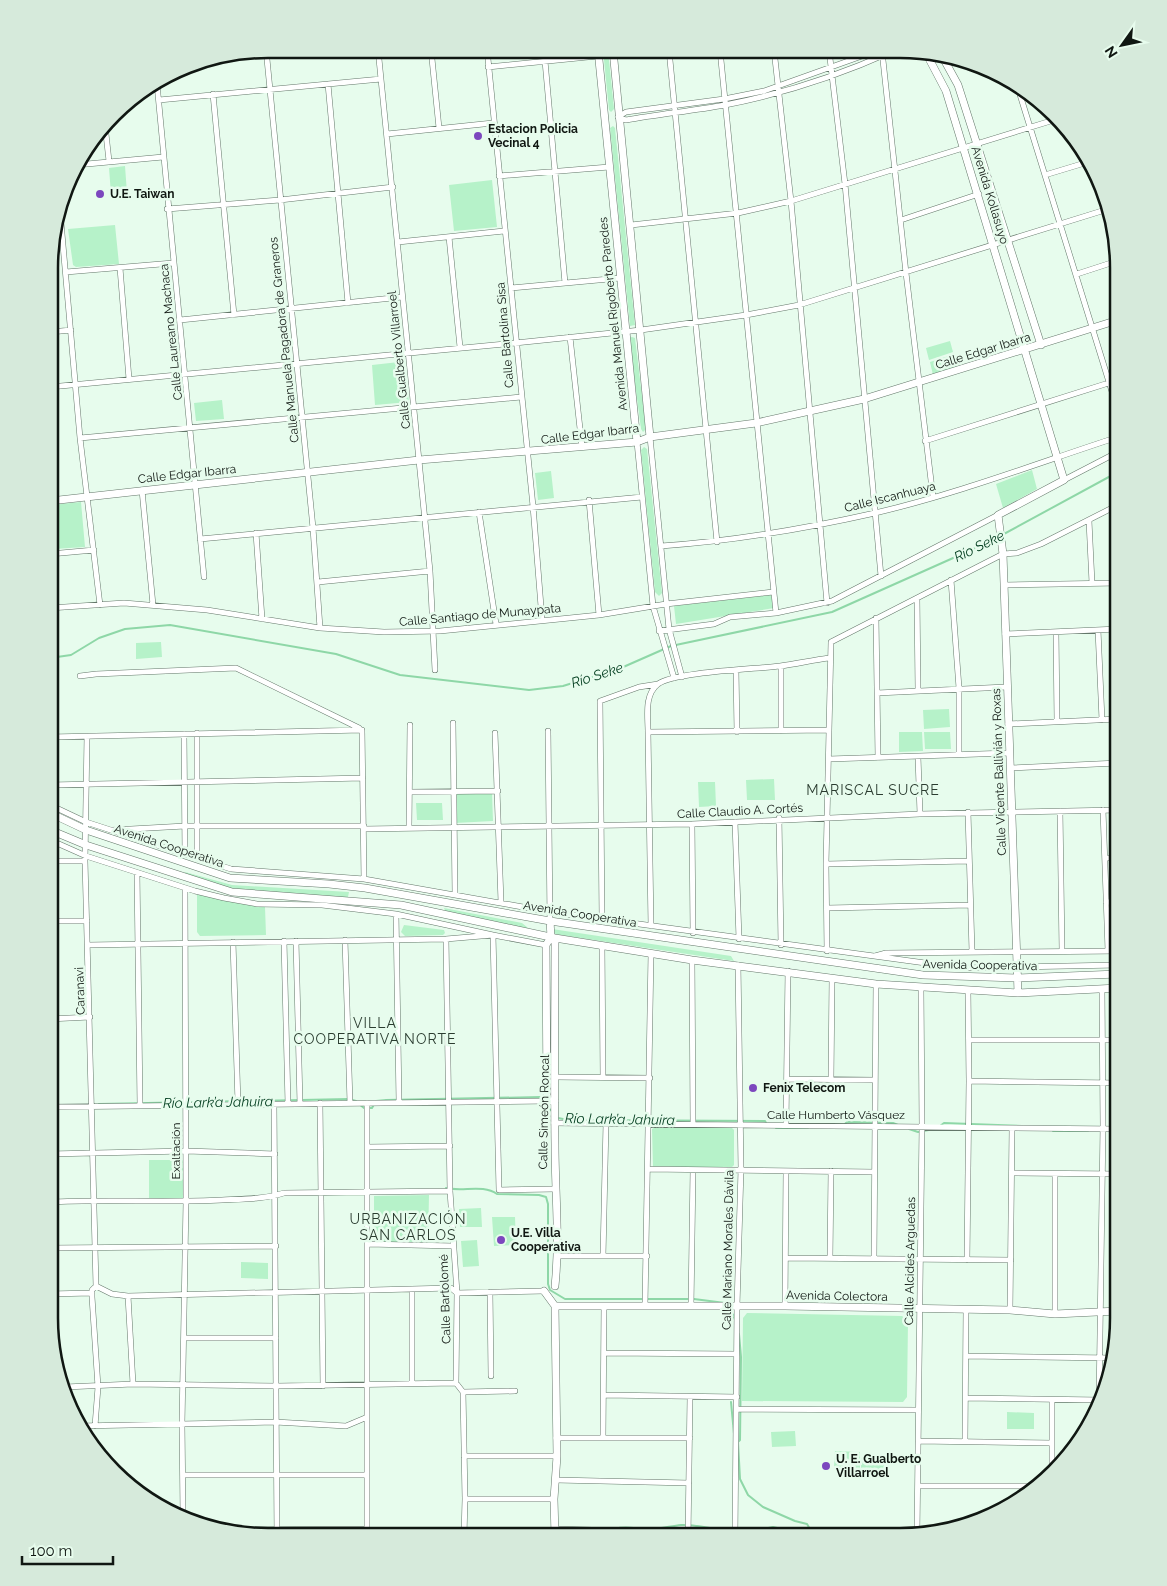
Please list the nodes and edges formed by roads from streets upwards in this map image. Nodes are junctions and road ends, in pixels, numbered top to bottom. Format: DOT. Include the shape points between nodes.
graph roads {
  1 [pos="267,58"];
  2 [pos="379,58"];
  3 [pos="433,58"];
  4 [pos="488,58"];
  5 [pos="564,58"];
  6 [pos="599,58"];
  7 [pos="614,58"];
  8 [pos="670,58"];
  9 [pos="721,58"];
  10 [pos="775,58"];
  11 [pos="830,58"];
  12 [pos="856,58"];
  13 [pos="871,58"];
  14 [pos="883,58"];
  15 [pos="930,60"];
  16 [pos="544,61"];
  17 [pos="946,63"];
  18 [pos="488,66"];
  19 [pos="832,68"];
  20 [pos="833,75"];
  21 [pos="382,80"];
  22 [pos="328,84"];
  23 [pos="158,89"];
  24 [pos="270,89"];
  25 [pos="778,90"];
  26 [pos="213,94"];
  27 [pos="1022,97"];
  28 [pos="159,100"];
  29 [pos="724,102"];
  30 [pos="674,106"];
  31 [pos="675,112"];
  32 [pos="618,117"];
  33 [pos="605,119"];
  34 [pos="1050,121"];
  35 [pos="493,123"];
  36 [pos="1031,126"];
  37 [pos="439,128"];
  38 [pos="106,134"];
  39 [pos="387,134"];
  40 [pos="977,142"];
  41 [pos="964,147"];
  42 [pos="162,157"];
  43 [pos="109,161"];
  44 [pos="86,163"];
  45 [pos="1082,164"];
  46 [pos="609,167"];
  47 [pos="896,169"];
  48 [pos="554,172"];
  49 [pos="1045,175"];
  50 [pos="499,176"];
  51 [pos="845,184"];
  52 [pos="393,187"];
  53 [pos="337,194"];
  54 [pos="979,194"];
  55 [pos="280,200"];
  56 [pos="790,201"];
  57 [pos="223,205"];
  58 [pos="167,208"];
  59 [pos="1101,211"];
  60 [pos="738,213"];
  61 [pos="686,220"];
  62 [pos="901,220"];
  63 [pos="1061,224"];
  64 [pos="631,225"];
  65 [pos="504,231"];
  66 [pos="61,233"];
  67 [pos="450,237"];
  68 [pos="1008,240"];
  69 [pos="398,242"];
  70 [pos="994,246"];
  71 [pos="173,262"];
  72 [pos="1110,263"];
  73 [pos="120,268"];
  74 [pos="66,272"];
  75 [pos="906,273"];
  76 [pos="1076,274"];
  77 [pos="620,278"];
  78 [pos="565,284"];
  79 [pos="511,288"];
  80 [pos="854,288"];
  81 [pos="402,298"];
  82 [pos="348,303"];
  83 [pos="799,305"];
  84 [pos="290,309"];
  85 [pos="234,315"];
  86 [pos="746,315"];
  87 [pos="180,320"];
  88 [pos="696,322"];
  89 [pos="1110,323"];
  90 [pos="1093,328"];
  91 [pos="70,330"];
  92 [pos="641,330"];
  93 [pos="58,331"];
  94 [pos="626,331"];
  95 [pos="570,337"];
  96 [pos="515,343"];
  97 [pos="1041,344"];
  98 [pos="460,347"];
  99 [pos="1025,349"];
  100 [pos="408,354"];
  101 [pos="296,365"];
  102 [pos="186,373"];
  103 [pos="129,379"];
  104 [pos="919,383"];
  105 [pos="1109,383"];
  106 [pos="76,384"];
  107 [pos="58,386"];
  108 [pos="1110,386"];
  109 [pos="521,397"];
  110 [pos="864,399"];
  111 [pos="1041,405"];
  112 [pos="413,406"];
  113 [pos="808,413"];
  114 [pos="302,416"];
  115 [pos="756,423"];
  116 [pos="190,427"];
  117 [pos="707,430"];
  118 [pos="650,437"];
  119 [pos="80,438"];
  120 [pos="1110,440"];
  121 [pos="925,441"];
  122 [pos="637,442"];
  123 [pos="582,447"];
  124 [pos="526,453"];
  125 [pos="1110,456"];
  126 [pos="1057,457"];
  127 [pos="419,460"];
  128 [pos="308,473"];
  129 [pos="1064,480"];
  130 [pos="195,483"];
  131 [pos="142,490"];
  132 [pos="88,496"];
  133 [pos="642,497"];
  134 [pos="933,497"];
  135 [pos="58,499"];
  136 [pos="589,500"];
  137 [pos="533,506"];
  138 [pos="1110,510"];
  139 [pos="479,512"];
  140 [pos="876,513"];
  141 [pos="998,515"];
  142 [pos="423,518"];
  143 [pos="1089,522"];
  144 [pos="819,524"];
  145 [pos="313,528"];
  146 [pos="256,534"];
  147 [pos="767,535"];
  148 [pos="200,539"];
  149 [pos="718,542"];
  150 [pos="661,546"];
  151 [pos="94,550"];
  152 [pos="1003,552"];
  153 [pos="58,553"];
  154 [pos="430,571"];
  155 [pos="880,576"];
  156 [pos="204,577"];
  157 [pos="951,580"];
  158 [pos="318,582"];
  159 [pos="1092,583"];
  160 [pos="1110,583"];
  161 [pos="1004,585"];
  162 [pos="773,592"];
  163 [pos="917,598"];
  164 [pos="827,603"];
  165 [pos="666,604"];
  166 [pos="100,605"];
  167 [pos="153,605"];
  168 [pos="653,606"];
  169 [pos="58,608"];
  170 [pos="776,613"];
  171 [pos="599,615"];
  172 [pos="876,618"];
  173 [pos="262,619"];
  174 [pos="542,619"];
  175 [pos="496,624"];
  176 [pos="320,628"];
  177 [pos="1110,629"];
  178 [pos="1098,630"];
  179 [pos="432,631"];
  180 [pos="670,632"];
  181 [pos="1056,632"];
  182 [pos="660,633"];
  183 [pos="1005,634"];
  184 [pos="830,658"];
  185 [pos="781,666"];
  186 [pos="435,670"];
  187 [pos="736,670"];
  188 [pos="80,676"];
  189 [pos="682,677"];
  190 [pos="674,678"];
  191 [pos="658,684"];
  192 [pos="1006,687"];
  193 [pos="959,688"];
  194 [pos="918,690"];
  195 [pos="877,693"];
  196 [pos="1102,720"];
  197 [pos="1110,720"];
  198 [pos="1057,721"];
  199 [pos="453,723"];
  200 [pos="1007,724"];
  201 [pos="410,725"];
  202 [pos="362,730"];
  203 [pos="829,730"];
  204 [pos="548,731"];
  205 [pos="781,731"];
  206 [pos="495,732"];
  207 [pos="648,732"];
  208 [pos="737,732"];
  209 [pos="197,733"];
  210 [pos="184,734"];
  211 [pos="87,736"];
  212 [pos="58,737"];
  213 [pos="1009,753"];
  214 [pos="960,754"];
  215 [pos="918,757"];
  216 [pos="878,758"];
  217 [pos="829,759"];
  218 [pos="1110,763"];
  219 [pos="1010,768"];
  220 [pos="363,778"];
  221 [pos="185,781"];
  222 [pos="197,781"];
  223 [pos="58,785"];
  224 [pos="86,785"];
  225 [pos="453,791"];
  226 [pos="498,791"];
  227 [pos="410,792"];
  228 [pos="58,809"];
  229 [pos="1103,810"];
  230 [pos="1110,810"];
  231 [pos="1012,811"];
  232 [pos="1060,811"];
  233 [pos="968,812"];
  234 [pos="920,814"];
  235 [pos="58,817"];
  236 [pos="827,817"];
  237 [pos="779,818"];
  238 [pos="86,822"];
  239 [pos="735,822"];
  240 [pos="549,824"];
  241 [pos="648,824"];
  242 [pos="692,824"];
  243 [pos="601,825"];
  244 [pos="185,826"];
  245 [pos="197,826"];
  246 [pos="453,826"];
  247 [pos="498,826"];
  248 [pos="364,828"];
  249 [pos="409,828"];
  250 [pos="86,830"];
  251 [pos="112,831"];
  252 [pos="58,833"];
  253 [pos="58,844"];
  254 [pos="86,845"];
  255 [pos="184,854"];
  256 [pos="197,858"];
  257 [pos="1105,858"];
  258 [pos="1110,858"];
  259 [pos="86,859"];
  260 [pos="58,861"];
  261 [pos="969,861"];
  262 [pos="826,864"];
  263 [pos="137,873"];
  264 [pos="364,879"];
  265 [pos="185,888"];
  266 [pos="455,893"];
  267 [pos="501,902"];
  268 [pos="1106,902"];
  269 [pos="1110,902"];
  270 [pos="970,905"];
  271 [pos="827,908"];
  272 [pos="551,912"];
  273 [pos="396,914"];
  274 [pos="602,919"];
  275 [pos="58,921"];
  276 [pos="87,921"];
  277 [pos="550,921"];
  278 [pos="651,926"];
  279 [pos="693,933"];
  280 [pos="493,935"];
  281 [pos="553,937"];
  282 [pos="446,939"];
  283 [pos="739,939"];
  284 [pos="344,940"];
  285 [pos="397,940"];
  286 [pos="284,941"];
  287 [pos="296,941"];
  288 [pos="185,942"];
  289 [pos="233,942"];
  290 [pos="137,943"];
  291 [pos="88,945"];
  292 [pos="546,945"];
  293 [pos="602,945"];
  294 [pos="781,945"];
  295 [pos="827,951"];
  296 [pos="1062,951"];
  297 [pos="1108,951"];
  298 [pos="972,952"];
  299 [pos="651,953"];
  300 [pos="1016,953"];
  301 [pos="872,957"];
  302 [pos="692,960"];
  303 [pos="738,964"];
  304 [pos="1110,965"];
  305 [pos="1017,968"];
  306 [pos="788,971"];
  307 [pos="1110,974"];
  308 [pos="832,978"];
  309 [pos="1017,978"];
  310 [pos="876,984"];
  311 [pos="921,988"];
  312 [pos="1110,988"];
  313 [pos="1102,989"];
  314 [pos="968,991"];
  315 [pos="1018,993"];
  316 [pos="90,1018"];
  317 [pos="58,1019"];
  318 [pos="970,1040"];
  319 [pos="1103,1040"];
  320 [pos="1110,1040"];
  321 [pos="556,1077"];
  322 [pos="603,1077"];
  323 [pos="650,1078"];
  324 [pos="787,1079"];
  325 [pos="831,1080"];
  326 [pos="875,1080"];
  327 [pos="970,1081"];
  328 [pos="1102,1083"];
  329 [pos="1110,1083"];
  330 [pos="551,1101"];
  331 [pos="399,1102"];
  332 [pos="449,1102"];
  333 [pos="498,1102"];
  334 [pos="320,1103"];
  335 [pos="350,1103"];
  336 [pos="367,1103"];
  337 [pos="238,1104"];
  338 [pos="274,1104"];
  339 [pos="288,1104"];
  340 [pos="300,1104"];
  341 [pos="140,1105"];
  342 [pos="186,1105"];
  343 [pos="58,1107"];
  344 [pos="91,1107"];
  345 [pos="554,1123"];
  346 [pos="606,1123"];
  347 [pos="648,1123"];
  348 [pos="693,1124"];
  349 [pos="786,1124"];
  350 [pos="740,1125"];
  351 [pos="874,1125"];
  352 [pos="922,1126"];
  353 [pos="969,1127"];
  354 [pos="1012,1128"];
  355 [pos="1103,1129"];
  356 [pos="1110,1129"];
  357 [pos="450,1146"];
  358 [pos="367,1147"];
  359 [pos="186,1151"];
  360 [pos="92,1153"];
  361 [pos="58,1154"];
  362 [pos="275,1154"];
  363 [pos="648,1169"];
  364 [pos="741,1169"];
  365 [pos="693,1170"];
  366 [pos="786,1170"];
  367 [pos="831,1171"];
  368 [pos="874,1172"];
  369 [pos="1012,1173"];
  370 [pos="1055,1174"];
  371 [pos="1102,1174"];
  372 [pos="1110,1174"];
  373 [pos="555,1189"];
  374 [pos="450,1191"];
  375 [pos="322,1192"];
  376 [pos="368,1192"];
  377 [pos="276,1195"];
  378 [pos="93,1200"];
  379 [pos="58,1202"];
  380 [pos="186,1202"];
  381 [pos="368,1244"];
  382 [pos="94,1246"];
  383 [pos="276,1246"];
  384 [pos="453,1246"];
  385 [pos="184,1247"];
  386 [pos="58,1248"];
  387 [pos="558,1256"];
  388 [pos="603,1256"];
  389 [pos="647,1256"];
  390 [pos="786,1258"];
  391 [pos="830,1258"];
  392 [pos="874,1259"];
  393 [pos="920,1259"];
  394 [pos="967,1260"];
  395 [pos="1011,1260"];
  396 [pos="96,1286"];
  397 [pos="555,1286"];
  398 [pos="412,1289"];
  399 [pos="368,1291"];
  400 [pos="544,1291"];
  401 [pos="490,1292"];
  402 [pos="276,1293"];
  403 [pos="323,1293"];
  404 [pos="457,1293"];
  405 [pos="58,1294"];
  406 [pos="184,1294"];
  407 [pos="92,1295"];
  408 [pos="128,1296"];
  409 [pos="555,1306"];
  410 [pos="604,1306"];
  411 [pos="645,1306"];
  412 [pos="691,1306"];
  413 [pos="737,1306"];
  414 [pos="785,1306"];
  415 [pos="918,1308"];
  416 [pos="966,1310"];
  417 [pos="1010,1310"];
  418 [pos="1101,1311"];
  419 [pos="1110,1311"];
  420 [pos="1056,1314"];
  421 [pos="184,1338"];
  422 [pos="276,1338"];
  423 [pos="605,1353"];
  424 [pos="736,1354"];
  425 [pos="967,1356"];
  426 [pos="1100,1358"];
  427 [pos="1105,1358"];
  428 [pos="491,1376"];
  429 [pos="1100,1380"];
  430 [pos="412,1382"];
  431 [pos="456,1382"];
  432 [pos="183,1383"];
  433 [pos="366,1383"];
  434 [pos="133,1384"];
  435 [pos="277,1386"];
  436 [pos="323,1386"];
  437 [pos="69,1387"];
  438 [pos="98,1387"];
  439 [pos="514,1391"];
  440 [pos="463,1392"];
  441 [pos="604,1395"];
  442 [pos="690,1397"];
  443 [pos="737,1397"];
  444 [pos="966,1398"];
  445 [pos="1052,1400"];
  446 [pos="1092,1401"];
  447 [pos="736,1409"];
  448 [pos="918,1410"];
  449 [pos="365,1418"];
  450 [pos="275,1422"];
  451 [pos="182,1424"];
  452 [pos="88,1426"];
  453 [pos="95,1426"];
  454 [pos="556,1438"];
  455 [pos="603,1438"];
  456 [pos="690,1438"];
  457 [pos="918,1441"];
  458 [pos="965,1441"];
  459 [pos="1052,1443"];
  460 [pos="464,1456"];
  461 [pos="557,1456"];
  462 [pos="1052,1463"];
  463 [pos="183,1475"];
  464 [pos="277,1475"];
  465 [pos="366,1475"];
  466 [pos="556,1480"];
  467 [pos="689,1483"];
  468 [pos="918,1486"];
  469 [pos="1026,1486"];
  470 [pos="465,1499"];
  471 [pos="554,1499"];
  472 [pos="183,1510"];
  473 [pos="277,1528"];
  474 [pos="367,1528"];
  475 [pos="464,1528"];
  476 [pos="554,1528"];
  477 [pos="688,1528"];
  478 [pos="735,1528"];
  479 [pos="916,1528"];
  1 -- 24 [label="street, Calle Manuela Pagadora de Graneros"];
  2 -- 21 [label="street, Calle Gualberto Villarroel"];
  3 -- 37 [label="street"];
  4 -- 18 [label="street, Calle Bartolina Sisa"];
  5 -- 16 [label="street"];
  6 -- 33 [label="street, Avenida Manuel Rigoberto Paredes"];
  7 -- 32 [label="street, Avenida Manuel Rigoberto Paredes"];
  8 -- 30 [label="street"];
  9 -- 29 [label="street"];
  10 -- 25 [label="street"];
  11 -- 19 [label="street"];
  12 -- 19 [label="street"];
  13 -- 20 [label="street"];
  14 -- 47 [label="street"];
  15 -- 41 [label="street, Avenida Kollasuyo" via="942,79"];
  16 -- 18 [label="street"];
  16 -- 48 [label="street"];
  17 -- 40 [label="street, Avenida Kollasuyo" via="958,85"];
  18 -- 35 [label="street, Calle Bartolina Sisa"];
  19 -- 20 [label="street"];
  19 -- 25 [label="street"];
  20 -- 25 [label="street"];
  20 -- 51 [label="street"];
  21 -- 22 [label="street"];
  21 -- 39 [label="street, Calle Gualberto Villarroel"];
  22 -- 24 [label="street"];
  22 -- 53 [label="street"];
  23 -- 28 [label="street, Calle Laureano Machaca"];
  24 -- 26 [label="street"];
  24 -- 55 [label="street, Calle Manuela Pagadora de Graneros"];
  25 -- 29 [label="street"];
  25 -- 56 [label="street"];
  26 -- 28 [label="street"];
  26 -- 57 [label="street"];
  27 -- 36 [label="street"];
  28 -- 42 [label="street, Calle Laureano Machaca"];
  29 -- 30 [label="street"];
  29 -- 31 [label="street"];
  29 -- 60 [label="street"];
  30 -- 31 [label="street"];
  30 -- 32 [label="street" via="626,112"];
  31 -- 32 [label="street" via="626,120"];
  31 -- 61 [label="street"];
  32 -- 33 [label="street"];
  32 -- 64 [label="street, Avenida Manuel Rigoberto Paredes"];
  33 -- 46 [label="street, Avenida Manuel Rigoberto Paredes"];
  34 -- 36 [label="street"];
  35 -- 37 [label="street"];
  35 -- 50 [label="street, Calle Bartolina Sisa"];
  36 -- 40 [label="street"];
  36 -- 49 [label="street"];
  37 -- 39 [label="street"];
  38 -- 43 [label="street"];
  39 -- 52 [label="street, Calle Gualberto Villarroel"];
  40 -- 41 [label="street"];
  40 -- 68 [label="street, Avenida Kollasuyo"];
  41 -- 47 [label="street"];
  41 -- 54 [label="street, Avenida Kollasuyo"];
  42 -- 43 [label="street"];
  42 -- 58 [label="street, Calle Laureano Machaca"];
  43 -- 44 [label="street"];
  45 -- 49 [label="street"];
  46 -- 48 [label="street"];
  46 -- 77 [label="street, Avenida Manuel Rigoberto Paredes"];
  47 -- 51 [label="street"];
  47 -- 62 [label="street"];
  48 -- 50 [label="street"];
  48 -- 78 [label="street"];
  49 -- 63 [label="street"];
  50 -- 65 [label="street, Calle Bartolina Sisa"];
  51 -- 56 [label="street"];
  51 -- 80 [label="street"];
  52 -- 53 [label="street"];
  52 -- 69 [label="street, Calle Gualberto Villarroel"];
  53 -- 55 [label="street"];
  53 -- 82 [label="street"];
  54 -- 62 [label="street"];
  54 -- 70 [label="street, Avenida Kollasuyo"];
  55 -- 57 [label="street"];
  55 -- 84 [label="street, Calle Manuela Pagadora de Graneros"];
  56 -- 60 [label="street"];
  56 -- 83 [label="street"];
  57 -- 58 [label="street"];
  57 -- 85 [label="street"];
  58 -- 71 [label="street, Calle Laureano Machaca"];
  59 -- 63 [label="street"];
  60 -- 61 [label="street"];
  60 -- 86 [label="street"];
  61 -- 64 [label="street"];
  61 -- 88 [label="street"];
  62 -- 75 [label="street"];
  63 -- 68 [label="street"];
  63 -- 76 [label="street"];
  64 -- 92 [label="street, Avenida Manuel Rigoberto Paredes"];
  65 -- 67 [label="street"];
  65 -- 79 [label="street, Calle Bartolina Sisa"];
  66 -- 74 [label="street"];
  67 -- 69 [label="street"];
  67 -- 98 [label="street"];
  68 -- 70 [label="street"];
  68 -- 97 [label="street, Avenida Kollasuyo"];
  69 -- 81 [label="street, Calle Gualberto Villarroel"];
  70 -- 75 [label="street"];
  70 -- 99 [label="street, Avenida Kollasuyo"];
  71 -- 73 [label="street"];
  71 -- 87 [label="street, Calle Laureano Machaca"];
  72 -- 76 [label="street"];
  73 -- 74 [label="street"];
  73 -- 103 [label="street"];
  74 -- 91 [label="street"];
  75 -- 80 [label="street"];
  75 -- 104 [label="street"];
  76 -- 90 [label="street"];
  77 -- 78 [label="street"];
  77 -- 94 [label="street, Avenida Manuel Rigoberto Paredes"];
  78 -- 79 [label="street"];
  79 -- 96 [label="street, Calle Bartolina Sisa"];
  80 -- 83 [label="street"];
  80 -- 110 [label="street"];
  81 -- 82 [label="street"];
  81 -- 100 [label="street, Calle Gualberto Villarroel"];
  82 -- 84 [label="street"];
  83 -- 86 [label="street"];
  83 -- 113 [label="street"];
  84 -- 85 [label="street"];
  84 -- 101 [label="street, Calle Manuela Pagadora de Graneros"];
  85 -- 87 [label="street"];
  86 -- 88 [label="street"];
  86 -- 115 [label="street"];
  87 -- 102 [label="street, Calle Laureano Machaca"];
  88 -- 92 [label="street"];
  88 -- 117 [label="street"];
  89 -- 90 [label="street, Calle Edgar Ibarra"];
  90 -- 97 [label="street, Calle Edgar Ibarra"];
  90 -- 105 [label="street"];
  91 -- 93 [label="street"];
  91 -- 106 [label="street"];
  92 -- 94 [label="street"];
  92 -- 118 [label="street, Avenida Manuel Rigoberto Paredes"];
  94 -- 95 [label="street"];
  94 -- 122 [label="street, Avenida Manuel Rigoberto Paredes"];
  95 -- 96 [label="street"];
  95 -- 123 [label="street"];
  96 -- 98 [label="street"];
  96 -- 109 [label="street, Calle Bartolina Sisa"];
  97 -- 99 [label="street, Calle Edgar Ibarra"];
  98 -- 100 [label="street"];
  99 -- 104 [label="street, Calle Edgar Ibarra"];
  99 -- 111 [label="street, Avenida Kollasuyo"];
  100 -- 101 [label="street"];
  100 -- 112 [label="street, Calle Gualberto Villarroel"];
  101 -- 102 [label="street"];
  101 -- 114 [label="street, Calle Manuela Pagadora de Graneros"];
  102 -- 103 [label="street"];
  102 -- 116 [label="street, Calle Laureano Machaca"];
  103 -- 106 [label="street"];
  104 -- 110 [label="street, Calle Edgar Ibarra"];
  104 -- 121 [label="street"];
  105 -- 108 [label="street"];
  105 -- 111 [label="street"];
  106 -- 107 [label="street"];
  106 -- 119 [label="street"];
  109 -- 112 [label="street"];
  109 -- 124 [label="street, Calle Bartolina Sisa"];
  110 -- 113 [label="street, Calle Edgar Ibarra"];
  110 -- 140 [label="street"];
  111 -- 121 [label="street"];
  111 -- 126 [label="street, Avenida Kollasuyo"];
  112 -- 114 [label="street"];
  112 -- 127 [label="street, Calle Gualberto Villarroel"];
  113 -- 115 [label="street, Calle Edgar Ibarra"];
  113 -- 144 [label="street"];
  114 -- 116 [label="street"];
  114 -- 128 [label="street, Calle Manuela Pagadora de Graneros"];
  115 -- 117 [label="street, Calle Edgar Ibarra"];
  115 -- 147 [label="street"];
  116 -- 119 [label="street"];
  116 -- 130 [label="street, Calle Laureano Machaca"];
  117 -- 118 [label="street, Calle Edgar Ibarra"];
  117 -- 149 [label="street"];
  118 -- 122 [label="street, Calle Edgar Ibarra"];
  118 -- 150 [label="street, Avenida Manuel Rigoberto Paredes"];
  119 -- 132 [label="street"];
  120 -- 126 [label="street, Calle Iscanhuaya"];
  121 -- 134 [label="street"];
  122 -- 123 [label="street, Calle Edgar Ibarra"];
  122 -- 133 [label="street, Avenida Manuel Rigoberto Paredes"];
  123 -- 124 [label="street, Calle Edgar Ibarra"];
  124 -- 127 [label="street, Calle Edgar Ibarra"];
  124 -- 137 [label="street, Calle Bartolina Sisa"];
  125 -- 129 [label="street"];
  126 -- 129 [label="street, Avenida Kollasuyo"];
  126 -- 134 [label="street, Calle Iscanhuaya"];
  127 -- 128 [label="street, Calle Edgar Ibarra"];
  127 -- 142 [label="street, Calle Gualberto Villarroel"];
  128 -- 130 [label="street, Calle Edgar Ibarra"];
  128 -- 145 [label="street, Calle Manuela Pagadora de Graneros"];
  129 -- 141 [label="street"];
  130 -- 131 [label="street, Calle Edgar Ibarra"];
  130 -- 148 [label="street, Calle Laureano Machaca"];
  131 -- 132 [label="street, Calle Edgar Ibarra"];
  131 -- 167 [label="street"];
  132 -- 135 [label="street, Calle Edgar Ibarra"];
  132 -- 151 [label="street"];
  133 -- 136 [label="street"];
  133 -- 168 [label="street, Avenida Manuel Rigoberto Paredes"];
  134 -- 140 [label="street, Calle Iscanhuaya"];
  136 -- 137 [label="street"];
  136 -- 171 [label="street"];
  137 -- 139 [label="street"];
  137 -- 174 [label="street, Calle Bartolina Sisa"];
  138 -- 143 [label="street"];
  139 -- 142 [label="street"];
  139 -- 175 [label="street"];
  140 -- 144 [label="street, Calle Iscanhuaya"];
  140 -- 155 [label="street"];
  141 -- 152 [label="street, Calle Vicente Ballivián y Roxas"];
  141 -- 155 [label="street"];
  142 -- 145 [label="street"];
  142 -- 154 [label="street, Calle Gualberto Villarroel"];
  143 -- 152 [label="street" via="1017,553"];
  143 -- 159 [label="street"];
  144 -- 147 [label="street, Calle Iscanhuaya"];
  144 -- 164 [label="street"];
  145 -- 146 [label="street"];
  145 -- 158 [label="street, Calle Manuela Pagadora de Graneros"];
  146 -- 148 [label="street"];
  146 -- 173 [label="street"];
  147 -- 149 [label="street, Calle Iscanhuaya"];
  147 -- 162 [label="street"];
  148 -- 156 [label="street, Calle Laureano Machaca"];
  149 -- 150 [label="street, Calle Iscanhuaya"];
  150 -- 165 [label="street, Avenida Manuel Rigoberto Paredes"];
  151 -- 153 [label="street"];
  151 -- 166 [label="street"];
  152 -- 157 [label="street"];
  152 -- 161 [label="street, Calle Vicente Ballivián y Roxas"];
  154 -- 158 [label="street"];
  154 -- 179 [label="street, Calle Gualberto Villarroel"];
  155 -- 164 [label="street"];
  157 -- 163 [label="street"];
  157 -- 193 [label="street"];
  158 -- 176 [label="street, Calle Manuela Pagadora de Graneros"];
  159 -- 160 [label="street"];
  159 -- 161 [label="street"];
  161 -- 183 [label="street, Calle Vicente Ballivián y Roxas"];
  162 -- 165 [label="street, Calle Santiago de Munaypata"];
  162 -- 170 [label="street"];
  163 -- 172 [label="street"];
  163 -- 194 [label="street"];
  164 -- 170 [label="street"];
  165 -- 168 [label="street, Calle Santiago de Munaypata"];
  165 -- 180 [label="street, Avenida Manuel Rigoberto Paredes"];
  166 -- 167 [label="street, Calle Santiago de Munaypata"];
  166 -- 169 [label="street, Calle Santiago de Munaypata"];
  167 -- 173 [label="street, Calle Santiago de Munaypata"];
  168 -- 171 [label="street, Calle Santiago de Munaypata"];
  168 -- 182 [label="street, Avenida Manuel Rigoberto Paredes"];
  170 -- 180 [label="street" via="730,617 714,624"];
  171 -- 174 [label="street, Calle Santiago de Munaypata"];
  172 -- 184 [label="street" via="833,639"];
  172 -- 195 [label="street"];
  173 -- 176 [label="street, Calle Santiago de Munaypata"];
  174 -- 175 [label="street, Calle Santiago de Munaypata"];
  175 -- 179 [label="street, Calle Santiago de Munaypata"];
  176 -- 179 [label="street, Calle Santiago de Munaypata"];
  177 -- 178 [label="street"];
  178 -- 181 [label="street"];
  178 -- 196 [label="street"];
  179 -- 186 [label="street, Calle Gualberto Villarroel"];
  180 -- 182 [label="street"];
  180 -- 189 [label="street, Avenida Manuel Rigoberto Paredes"];
  181 -- 183 [label="street"];
  181 -- 198 [label="street"];
  182 -- 190 [label="street, Avenida Manuel Rigoberto Paredes"];
  183 -- 192 [label="street, Calle Vicente Ballivián y Roxas"];
  184 -- 185 [label="street"];
  184 -- 203 [label="street"];
  185 -- 187 [label="street"];
  185 -- 205 [label="street"];
  187 -- 189 [label="street"];
  187 -- 208 [label="street"];
  188 -- 202 [label="street" via="236,668"];
  189 -- 190 [label="street"];
  190 -- 191 [label="street"];
  191 -- 207 [label="street" via="648,702"];
  191 -- 243 [label="street" via="638,687 600,701"];
  192 -- 193 [label="street"];
  192 -- 200 [label="street, Calle Vicente Ballivián y Roxas"];
  193 -- 194 [label="street"];
  193 -- 214 [label="street"];
  194 -- 195 [label="street"];
  195 -- 216 [label="street"];
  196 -- 197 [label="street"];
  196 -- 198 [label="street"];
  198 -- 200 [label="street"];
  199 -- 225 [label="street"];
  200 -- 213 [label="street, Calle Vicente Ballivián y Roxas"];
  201 -- 227 [label="street"];
  202 -- 209 [label="street"];
  202 -- 220 [label="street"];
  203 -- 205 [label="street"];
  203 -- 217 [label="street"];
  204 -- 240 [label="street"];
  205 -- 208 [label="street"];
  206 -- 226 [label="street"];
  207 -- 208 [label="street"];
  207 -- 241 [label="street"];
  209 -- 210 [label="street"];
  209 -- 222 [label="street"];
  210 -- 211 [label="street"];
  210 -- 221 [label="street"];
  211 -- 212 [label="street"];
  211 -- 224 [label="street, Caranavi"];
  213 -- 214 [label="street"];
  213 -- 219 [label="street, Calle Vicente Ballivián y Roxas"];
  214 -- 215 [label="street"];
  215 -- 216 [label="street"];
  215 -- 234 [label="street"];
  216 -- 217 [label="street"];
  217 -- 236 [label="street"];
  218 -- 219 [label="street"];
  219 -- 231 [label="street, Calle Vicente Ballivián y Roxas"];
  220 -- 222 [label="street"];
  220 -- 248 [label="street"];
  221 -- 222 [label="street"];
  221 -- 224 [label="street"];
  221 -- 244 [label="street"];
  222 -- 245 [label="street"];
  223 -- 224 [label="street"];
  224 -- 238 [label="street, Caranavi"];
  225 -- 226 [label="street"];
  225 -- 227 [label="street"];
  225 -- 246 [label="street"];
  226 -- 247 [label="street"];
  227 -- 249 [label="street"];
  228 -- 238 [label="street"];
  229 -- 230 [label="street, Calle Claudio A. Cortés"];
  229 -- 232 [label="street, Calle Claudio A. Cortés"];
  229 -- 257 [label="street"];
  231 -- 232 [label="street, Calle Claudio A. Cortés"];
  231 -- 233 [label="street, Calle Claudio A. Cortés"];
  231 -- 300 [label="street, Calle Vicente Ballivián y Roxas"];
  232 -- 296 [label="street"];
  233 -- 234 [label="street, Calle Claudio A. Cortés"];
  233 -- 261 [label="street"];
  234 -- 236 [label="street, Calle Claudio A. Cortés"];
  235 -- 250 [label="street, Avenida Cooperativa"];
  236 -- 237 [label="street, Calle Claudio A. Cortés"];
  236 -- 262 [label="street"];
  237 -- 239 [label="street, Calle Claudio A. Cortés"];
  237 -- 294 [label="street"];
  238 -- 250 [label="street, Caranavi"];
  238 -- 251 [label="street"];
  239 -- 242 [label="street, Calle Claudio A. Cortés"];
  239 -- 283 [label="street"];
  240 -- 243 [label="street, Calle Claudio A. Cortés"];
  240 -- 247 [label="street, Calle Claudio A. Cortés"];
  240 -- 272 [label="street"];
  241 -- 242 [label="street, Calle Claudio A. Cortés"];
  241 -- 243 [label="street, Calle Claudio A. Cortés"];
  241 -- 278 [label="street"];
  242 -- 279 [label="street"];
  243 -- 274 [label="street"];
  244 -- 245 [label="street, Calle Claudio A. Cortés"];
  244 -- 251 [label="street, Calle Claudio A. Cortés"];
  244 -- 255 [label="street"];
  245 -- 248 [label="street, Calle Claudio A. Cortés"];
  245 -- 256 [label="street"];
  246 -- 247 [label="street, Calle Claudio A. Cortés"];
  246 -- 249 [label="street, Calle Claudio A. Cortés"];
  246 -- 266 [label="street"];
  247 -- 267 [label="street"];
  248 -- 249 [label="street, Calle Claudio A. Cortés"];
  248 -- 264 [label="street"];
  250 -- 254 [label="street, Caranavi"];
  250 -- 277 [label="street, Avenida Cooperativa" via="230,878 365,888"];
  251 -- 255 [label="street"];
  252 -- 254 [label="street, Avenida Cooperativa"];
  253 -- 259 [label="street"];
  254 -- 259 [label="street, Caranavi"];
  254 -- 281 [label="street, Avenida Cooperativa" via="232,892 401,906"];
  255 -- 256 [label="street"];
  256 -- 264 [label="street" via="231,869"];
  257 -- 258 [label="street"];
  257 -- 268 [label="street"];
  259 -- 260 [label="street"];
  259 -- 263 [label="street"];
  259 -- 276 [label="street, Caranavi"];
  261 -- 262 [label="street"];
  261 -- 270 [label="street"];
  262 -- 271 [label="street"];
  263 -- 265 [label="street"];
  263 -- 290 [label="street"];
  264 -- 266 [label="street"];
  265 -- 273 [label="street" via="257,904 322,905"];
  265 -- 288 [label="street, Exaltación"];
  266 -- 267 [label="street"];
  267 -- 272 [label="street"];
  268 -- 269 [label="street"];
  268 -- 297 [label="street"];
  270 -- 271 [label="street"];
  270 -- 298 [label="street"];
  271 -- 295 [label="street"];
  272 -- 274 [label="street"];
  272 -- 277 [label="street"];
  273 -- 280 [label="street"];
  273 -- 285 [label="street"];
  274 -- 278 [label="street"];
  275 -- 276 [label="street"];
  276 -- 291 [label="street, Caranavi"];
  277 -- 281 [label="street, Calle Simeón Roncal"];
  277 -- 309 [label="street, Avenida Cooperativa" via="923,975"];
  278 -- 279 [label="street"];
  279 -- 283 [label="street"];
  280 -- 282 [label="street"];
  280 -- 292 [label="street"];
  280 -- 333 [label="street"];
  281 -- 292 [label="street"];
  281 -- 293 [label="street, Avenida Cooperativa"];
  281 -- 321 [label="street, Calle Simeón Roncal"];
  282 -- 285 [label="street"];
  282 -- 332 [label="street, Calle Bartolomé"];
  283 -- 294 [label="street"];
  284 -- 285 [label="street"];
  284 -- 287 [label="street"];
  284 -- 335 [label="street"];
  285 -- 331 [label="street"];
  286 -- 287 [label="street"];
  286 -- 289 [label="street"];
  286 -- 339 [label="street"];
  287 -- 340 [label="street"];
  288 -- 289 [label="street"];
  288 -- 290 [label="street"];
  288 -- 342 [label="street, Exaltación"];
  289 -- 337 [label="street"];
  290 -- 291 [label="street"];
  290 -- 341 [label="street"];
  291 -- 316 [label="street, Caranavi"];
  292 -- 330 [label="street, Calle Simeón Roncal"];
  293 -- 299 [label="street, Avenida Cooperativa"];
  293 -- 322 [label="street"];
  294 -- 295 [label="street"];
  295 -- 301 [label="street"];
  296 -- 297 [label="street"];
  296 -- 300 [label="street"];
  298 -- 300 [label="street"];
  298 -- 301 [label="street" via="886,953"];
  299 -- 302 [label="street, Avenida Cooperativa"];
  299 -- 323 [label="street"];
  300 -- 305 [label="street, Calle Vicente Ballivián y Roxas"];
  301 -- 305 [label="street" via="962,968"];
  302 -- 303 [label="street, Avenida Cooperativa"];
  302 -- 348 [label="street"];
  303 -- 306 [label="street, Avenida Cooperativa"];
  303 -- 350 [label="street, Calle Mariano Morales Dávila"];
  304 -- 305 [label="street"];
  305 -- 309 [label="street, Calle Vicente Ballivián y Roxas"];
  306 -- 308 [label="street, Avenida Cooperativa"];
  306 -- 324 [label="street"];
  307 -- 309 [label="street, Avenida Cooperativa"];
  308 -- 310 [label="street, Avenida Cooperativa"];
  308 -- 325 [label="street"];
  309 -- 315 [label="street, Calle Vicente Ballivián y Roxas"];
  310 -- 311 [label="street, Avenida Cooperativa"];
  310 -- 326 [label="street"];
  311 -- 314 [label="street, Avenida Cooperativa"];
  311 -- 352 [label="street, Calle Alcides Arguedas"];
  312 -- 313 [label="street, Avenida Cooperativa"];
  313 -- 315 [label="street, Avenida Cooperativa"];
  313 -- 319 [label="street"];
  314 -- 315 [label="street, Avenida Cooperativa"];
  314 -- 318 [label="street"];
  316 -- 317 [label="street"];
  316 -- 344 [label="street, Caranavi"];
  318 -- 319 [label="street"];
  318 -- 327 [label="street"];
  319 -- 320 [label="street"];
  319 -- 328 [label="street"];
  321 -- 322 [label="street"];
  321 -- 330 [label="street, Calle Simeón Roncal"];
  322 -- 323 [label="street"];
  323 -- 347 [label="street"];
  324 -- 325 [label="street"];
  324 -- 349 [label="street"];
  325 -- 326 [label="street"];
  326 -- 351 [label="street"];
  327 -- 328 [label="street"];
  327 -- 353 [label="street"];
  328 -- 329 [label="street"];
  328 -- 355 [label="street"];
  330 -- 333 [label="street"];
  330 -- 345 [label="street, Calle Simeón Roncal"];
  331 -- 332 [label="street"];
  331 -- 336 [label="street"];
  332 -- 333 [label="street"];
  332 -- 357 [label="street, Calle Bartolomé"];
  333 -- 373 [label="street" via="499,1190"];
  334 -- 335 [label="street"];
  334 -- 340 [label="street"];
  334 -- 375 [label="street"];
  335 -- 336 [label="street"];
  336 -- 358 [label="street"];
  337 -- 338 [label="street"];
  337 -- 342 [label="street"];
  338 -- 339 [label="street"];
  338 -- 362 [label="street"];
  339 -- 340 [label="street"];
  341 -- 342 [label="street"];
  341 -- 344 [label="street"];
  342 -- 359 [label="street, Exaltación"];
  343 -- 344 [label="street"];
  344 -- 360 [label="street, Caranavi"];
  345 -- 346 [label="street, Calle Humberto Vásquez"];
  345 -- 373 [label="street, Calle Simeón Roncal"];
  346 -- 347 [label="street, Calle Humberto Vásquez"];
  346 -- 388 [label="street"];
  347 -- 348 [label="street, Calle Humberto Vásquez"];
  347 -- 363 [label="street"];
  348 -- 350 [label="street, Calle Humberto Vásquez"];
  349 -- 350 [label="street, Calle Humberto Vásquez"];
  349 -- 351 [label="street, Calle Humberto Vásquez"];
  350 -- 364 [label="street, Calle Mariano Morales Dávila"];
  351 -- 352 [label="street, Calle Humberto Vásquez"];
  351 -- 368 [label="street"];
  352 -- 353 [label="street, Calle Humberto Vásquez"];
  352 -- 393 [label="street, Calle Alcides Arguedas"];
  353 -- 354 [label="street, Calle Humberto Vásquez"];
  353 -- 394 [label="street"];
  354 -- 355 [label="street, Calle Humberto Vásquez"];
  354 -- 369 [label="street"];
  355 -- 356 [label="street, Calle Humberto Vásquez"];
  355 -- 371 [label="street"];
  357 -- 358 [label="street"];
  357 -- 374 [label="street, Calle Bartolomé"];
  358 -- 376 [label="street"];
  359 -- 360 [label="street"];
  359 -- 362 [label="street"];
  359 -- 380 [label="street, Exaltación"];
  360 -- 361 [label="street"];
  360 -- 378 [label="street, Caranavi"];
  362 -- 377 [label="street"];
  363 -- 365 [label="street"];
  363 -- 389 [label="street"];
  364 -- 365 [label="street"];
  364 -- 366 [label="street"];
  364 -- 413 [label="street, Calle Mariano Morales Dávila"];
  365 -- 412 [label="street"];
  366 -- 367 [label="street"];
  366 -- 390 [label="street"];
  367 -- 368 [label="street"];
  367 -- 391 [label="street"];
  368 -- 392 [label="street"];
  369 -- 370 [label="street"];
  369 -- 395 [label="street"];
  370 -- 371 [label="street"];
  370 -- 420 [label="street"];
  371 -- 372 [label="street"];
  371 -- 418 [label="street"];
  373 -- 387 [label="street, Calle Simeón Roncal"];
  374 -- 376 [label="street"];
  374 -- 384 [label="street, Calle Bartolomé"];
  375 -- 376 [label="street"];
  375 -- 377 [label="street"];
  375 -- 403 [label="street"];
  376 -- 381 [label="street"];
  377 -- 380 [label="street"];
  377 -- 383 [label="street"];
  378 -- 379 [label="street"];
  378 -- 380 [label="street"];
  378 -- 382 [label="street, Caranavi"];
  380 -- 385 [label="street, Exaltación"];
  381 -- 384 [label="street"];
  381 -- 399 [label="street"];
  382 -- 385 [label="street"];
  382 -- 386 [label="street"];
  382 -- 396 [label="street, Caranavi"];
  383 -- 385 [label="street"];
  383 -- 402 [label="street"];
  384 -- 404 [label="street, Calle Bartolomé"];
  385 -- 406 [label="street, Exaltación"];
  387 -- 388 [label="street"];
  387 -- 397 [label="street, Calle Simeón Roncal"];
  388 -- 389 [label="street"];
  389 -- 411 [label="street"];
  390 -- 391 [label="street"];
  390 -- 414 [label="street"];
  391 -- 392 [label="street"];
  392 -- 393 [label="street"];
  393 -- 394 [label="street"];
  393 -- 415 [label="street, Calle Alcides Arguedas"];
  394 -- 395 [label="street"];
  395 -- 417 [label="street"];
  396 -- 407 [label="street"];
  396 -- 408 [label="street" via="112,1294"];
  398 -- 399 [label="street"];
  398 -- 404 [label="street" via="451,1288"];
  398 -- 430 [label="street"];
  399 -- 403 [label="street"];
  399 -- 433 [label="street"];
  400 -- 401 [label="street"];
  400 -- 409 [label="street"];
  401 -- 404 [label="street"];
  401 -- 428 [label="street"];
  402 -- 403 [label="street"];
  402 -- 406 [label="street"];
  402 -- 422 [label="street"];
  403 -- 436 [label="street"];
  404 -- 431 [label="street, Calle Bartolomé"];
  405 -- 407 [label="street"];
  406 -- 408 [label="street"];
  406 -- 421 [label="street, Exaltación"];
  407 -- 438 [label="street"];
  408 -- 434 [label="street"];
  409 -- 410 [label="street, Avenida Colectora"];
  409 -- 454 [label="street"];
  410 -- 411 [label="street, Avenida Colectora"];
  410 -- 423 [label="street"];
  411 -- 412 [label="street, Avenida Colectora"];
  412 -- 413 [label="street, Avenida Colectora"];
  413 -- 414 [label="street, Avenida Colectora"];
  413 -- 424 [label="street, Calle Mariano Morales Dávila"];
  414 -- 415 [label="street, Avenida Colectora"];
  415 -- 416 [label="street, Avenida Colectora"];
  415 -- 448 [label="street, Calle Alcides Arguedas"];
  416 -- 417 [label="street, Avenida Colectora"];
  416 -- 425 [label="street"];
  417 -- 420 [label="street, Avenida Colectora"];
  418 -- 419 [label="street, Avenida Colectora"];
  418 -- 420 [label="street, Avenida Colectora"];
  418 -- 426 [label="street"];
  421 -- 422 [label="street"];
  421 -- 432 [label="street, Exaltación"];
  422 -- 435 [label="street"];
  423 -- 424 [label="street"];
  423 -- 441 [label="street"];
  424 -- 443 [label="street, Calle Mariano Morales Dávila"];
  425 -- 426 [label="street"];
  425 -- 444 [label="street"];
  426 -- 427 [label="street"];
  426 -- 429 [label="street"];
  430 -- 431 [label="street"];
  430 -- 433 [label="street"];
  431 -- 440 [label="street"];
  432 -- 434 [label="street"];
  432 -- 435 [label="street"];
  432 -- 451 [label="street, Exaltación"];
  433 -- 436 [label="street"];
  433 -- 449 [label="street"];
  434 -- 438 [label="street"];
  435 -- 436 [label="street"];
  435 -- 450 [label="street"];
  437 -- 438 [label="street"];
  438 -- 453 [label="street"];
  439 -- 440 [label="street"];
  440 -- 460 [label="street"];
  441 -- 442 [label="street"];
  441 -- 455 [label="street"];
  442 -- 443 [label="street"];
  442 -- 456 [label="street"];
  443 -- 447 [label="street, Calle Mariano Morales Dávila"];
  444 -- 445 [label="street"];
  444 -- 458 [label="street"];
  445 -- 446 [label="street"];
  445 -- 459 [label="street"];
  447 -- 448 [label="street"];
  447 -- 478 [label="street, Calle Mariano Morales Dávila"];
  448 -- 457 [label="street, Calle Alcides Arguedas"];
  449 -- 450 [label="street" via="346,1426"];
  449 -- 465 [label="street"];
  450 -- 451 [label="street"];
  450 -- 464 [label="street"];
  451 -- 453 [label="street"];
  451 -- 463 [label="street, Exaltación"];
  452 -- 453 [label="street"];
  454 -- 455 [label="street"];
  454 -- 461 [label="street"];
  455 -- 456 [label="street"];
  456 -- 467 [label="street"];
  457 -- 458 [label="street"];
  457 -- 468 [label="street, Calle Alcides Arguedas"];
  458 -- 459 [label="street"];
  459 -- 462 [label="street"];
  460 -- 461 [label="street"];
  460 -- 470 [label="street"];
  461 -- 466 [label="street"];
  463 -- 464 [label="street"];
  463 -- 472 [label="street, Exaltación"];
  464 -- 465 [label="street"];
  464 -- 473 [label="street"];
  465 -- 474 [label="street"];
  466 -- 467 [label="street"];
  466 -- 471 [label="street"];
  467 -- 477 [label="street"];
  468 -- 469 [label="street"];
  468 -- 479 [label="street, Calle Alcides Arguedas"];
  470 -- 471 [label="street"];
  470 -- 475 [label="street"];
  471 -- 476 [label="street"];
}
